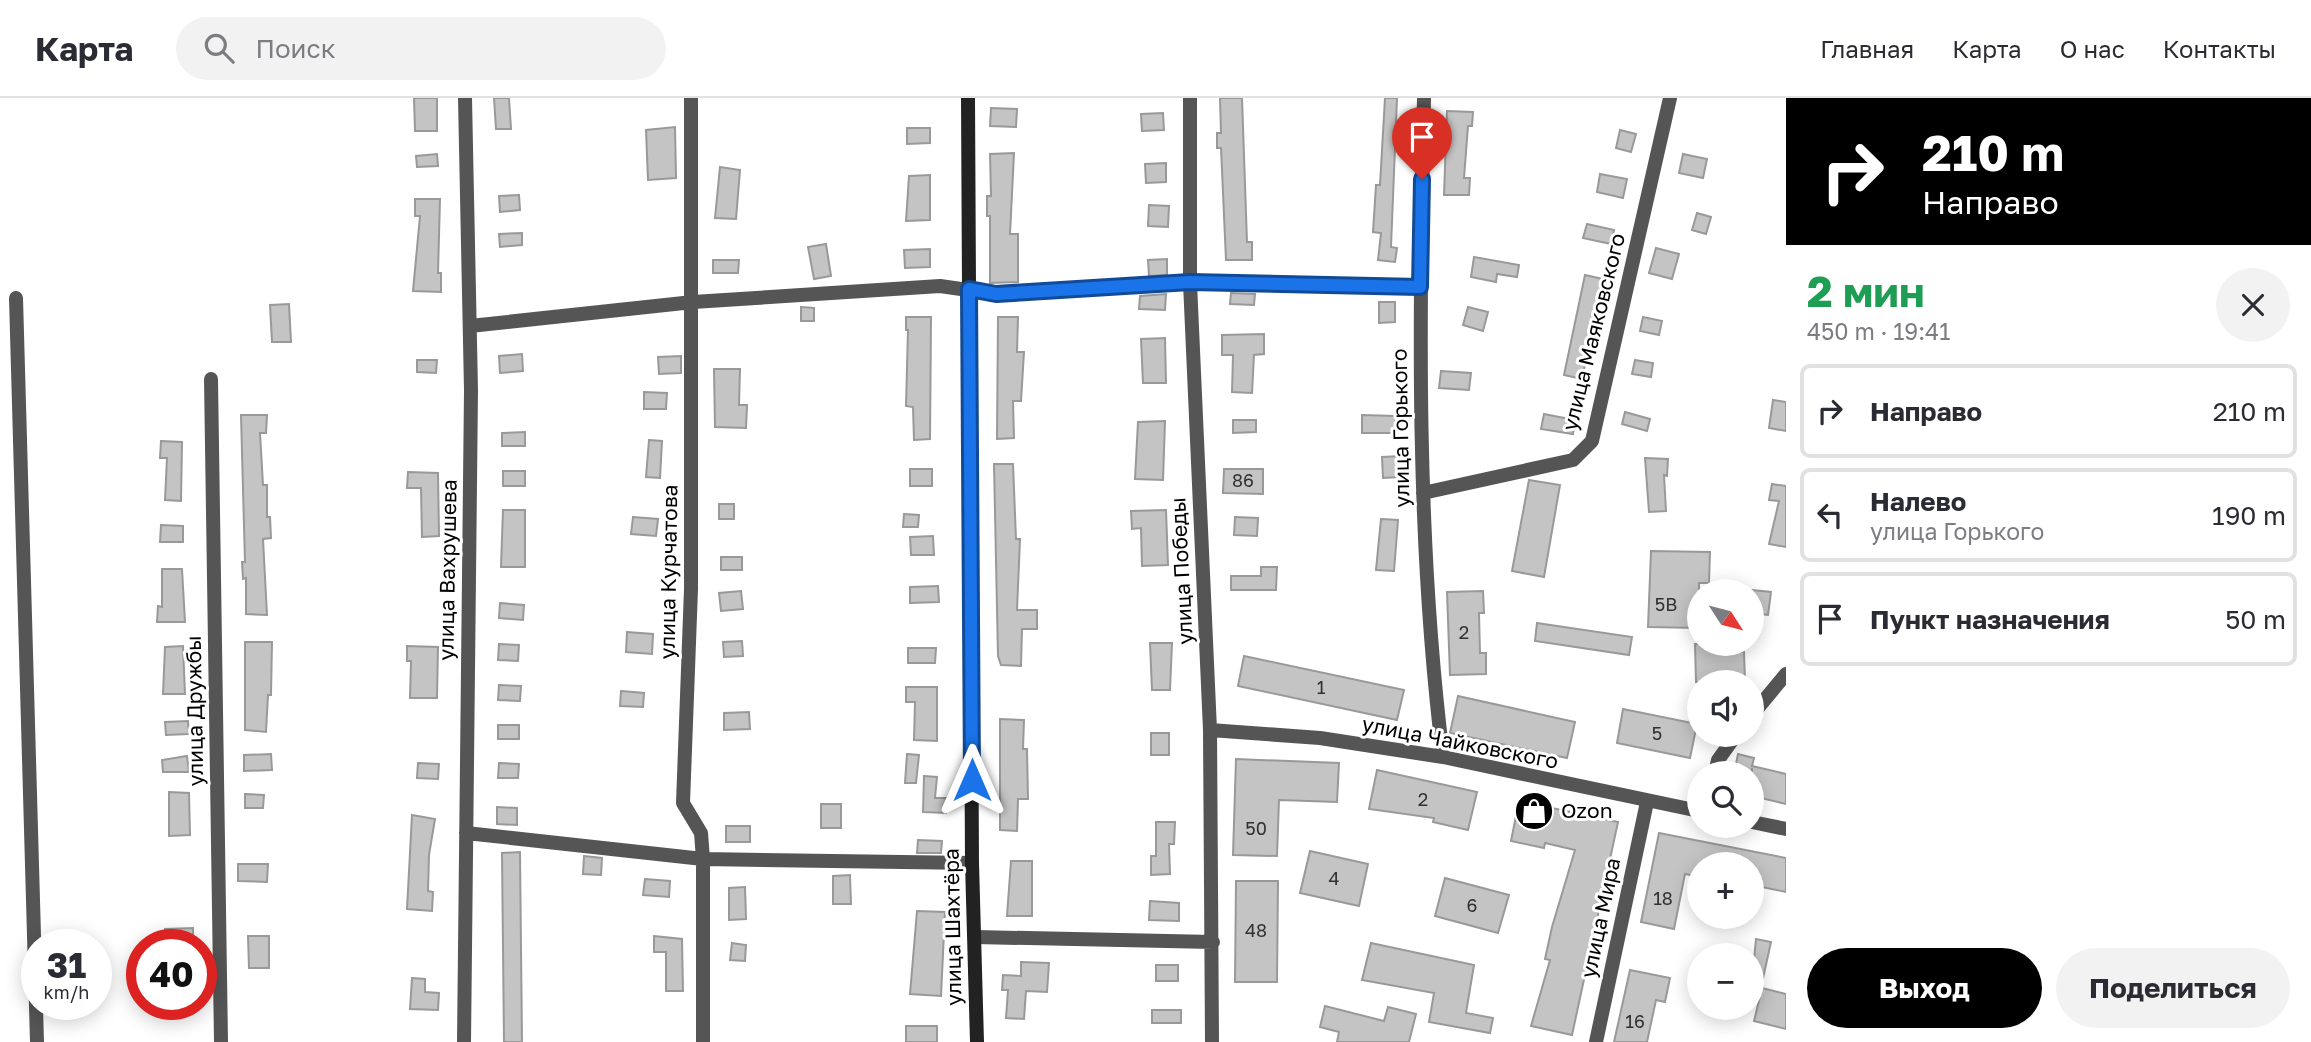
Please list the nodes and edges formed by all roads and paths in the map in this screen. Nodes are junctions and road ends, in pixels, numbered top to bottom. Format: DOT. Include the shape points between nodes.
graph roads {
  1 [pos="465,98"];
  2 [pos="691,98"];
  3 [pos="968,98"];
  4 [pos="1191,98"];
  5 [pos="1424,98"];
  6 [pos="1670,98"];
  7 [pos="1190,282"];
  8 [pos="1420,287"];
  9 [pos="969,289"];
  10 [pos="16,298"];
  11 [pos="693,302"];
  12 [pos="470,326"];
  13 [pos="211,379"];
  14 [pos="1423,494"];
  15 [pos="1786,674"];
  16 [pos="1764,701"];
  17 [pos="1210,730"];
  18 [pos="1443,757"];
  19 [pos="1647,802"];
  20 [pos="1687,809"];
  21 [pos="1764,824"];
  22 [pos="1786,829"];
  23 [pos="466,833"];
  24 [pos="703,859"];
  25 [pos="972,863"];
  26 [pos="975,937"];
  27 [pos="1213,942"];
  28 [pos="37,1042"];
  29 [pos="221,1042"];
  30 [pos="464,1042"];
  31 [pos="703,1042"];
  32 [pos="976,1042"];
  33 [pos="1212,1042"];
  34 [pos="1596,1042"];
  1 -- 12 [label="street, улица Вахрушева"];
  2 -- 11 [label="street, улица Курчатова"];
  3 -- 9 [label="street, улица Шахтёра"];
  4 -- 7 [label="street, улица Победы"];
  5 -- 8 [label="street, улица Горького"];
  6 -- 14 [label="street, улица Маяковского" via="1592,441 1573,460"];
  7 -- 8 [label="street"];
  7 -- 9 [label="street" via="996,294"];
  7 -- 17 [label="street, улица Победы"];
  8 -- 14 [label="street, улица Горького"];
  9 -- 11 [label="street" via="940,286"];
  9 -- 25 [label="street, улица Шахтёра"];
  10 -- 28 [label="street"];
  11 -- 12 [label="street"];
  11 -- 24 [label="street, улица Курчатова" via="691,589 683,803 701,833"];
  12 -- 23 [label="street, улица Вахрушева"];
  13 -- 29 [label="street, улица Дружбы"];
  14 -- 18 [label="street, улица Горького" via="1430,652"];
  15 -- 16 [label="street"];
  17 -- 18 [label="street, улица Чайковского" via="1320,738"];
  17 -- 27 [label="street, улица Победы"];
  18 -- 19 [label="street, улица Чайковского"];
  19 -- 20 [label="street, улица Чайковского"];
  19 -- 34 [label="street, улица Мира"];
  21 -- 22 [label="street"];
  23 -- 24 [label="street"];
  23 -- 30 [label="street, улица Вахрушева"];
  24 -- 25 [label="street"];
  24 -- 31 [label="street, улица Курчатова"];
  25 -- 26 [label="street, улица Шахтёра"];
  26 -- 27 [label="street"];
  26 -- 32 [label="street, улица Шахтёра"];
  27 -- 33 [label="street, улица Победы"];
}
